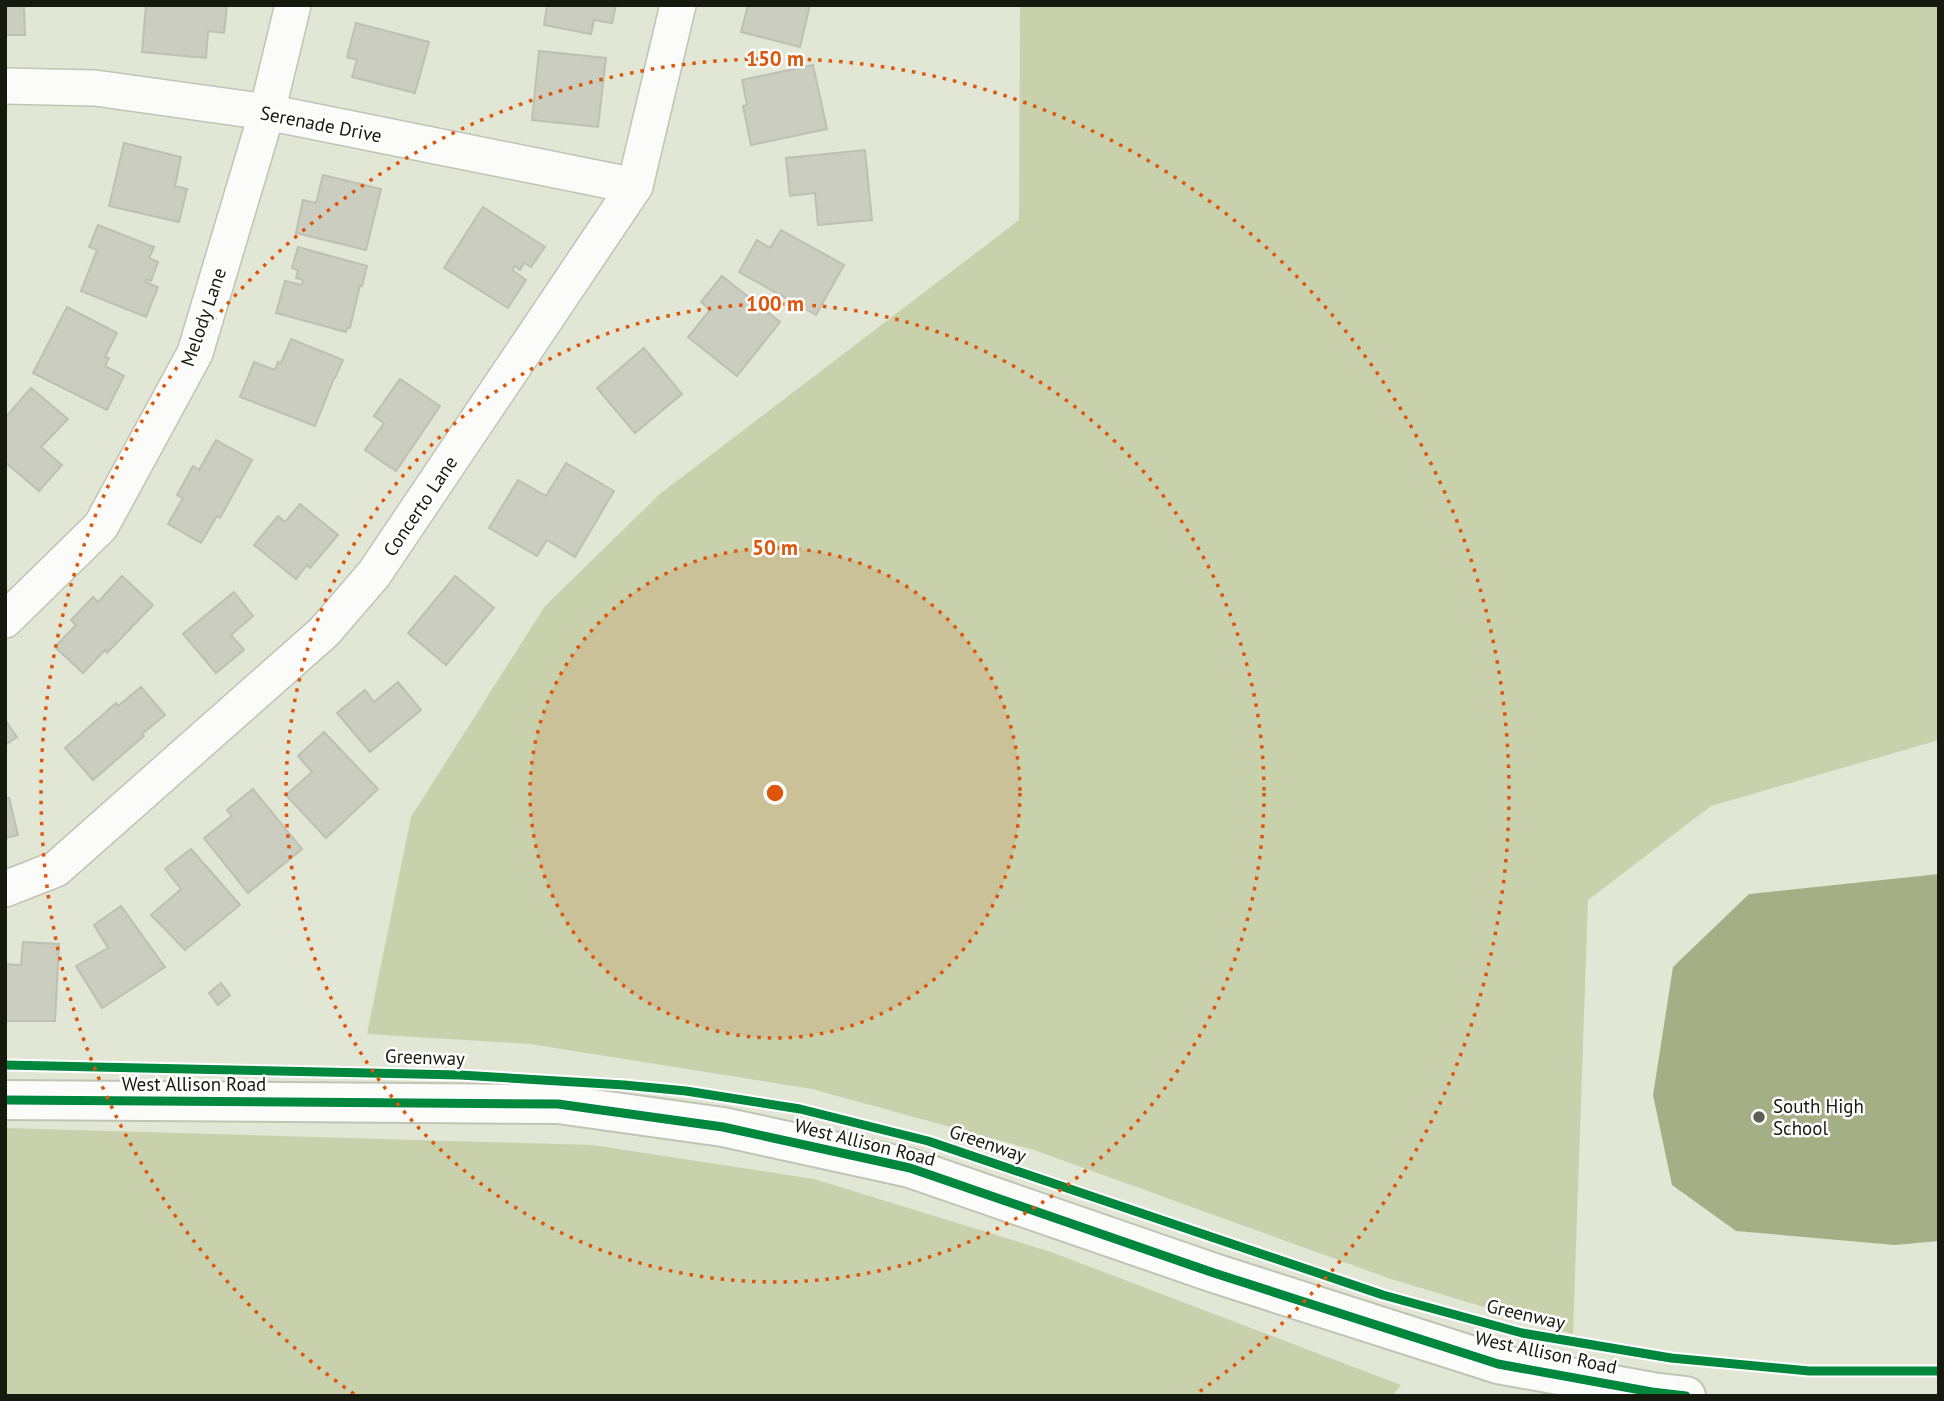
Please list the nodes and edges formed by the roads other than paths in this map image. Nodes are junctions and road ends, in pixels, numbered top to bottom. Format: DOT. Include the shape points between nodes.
graph roads {
  1 [pos="293,5"];
  2 [pos="678,5"];
  3 [pos="5,86"];
  4 [pos="267,112"];
  5 [pos="635,186"];
  6 [pos="5,620"];
  7 [pos="5,889"];
  8 [pos="5,1100"];
  9 [pos="1686,1396"];
  1 -- 4 [label="street, Melody Lane"];
  2 -- 5 [label="street, Concerto Lane"];
  3 -- 4 [label="street, Serenade Drive" via="95,88"];
  4 -- 5 [label="street, Serenade Drive"];
  4 -- 6 [label="street, Melody Lane" via="195,353 101,526"];
  5 -- 7 [label="street, Concerto Lane" via="374,574 324,632 56,869"];
  8 -- 9 [label="street, West Allison Road" via="558,1104 723,1127 910,1168 1498,1364"];
}
